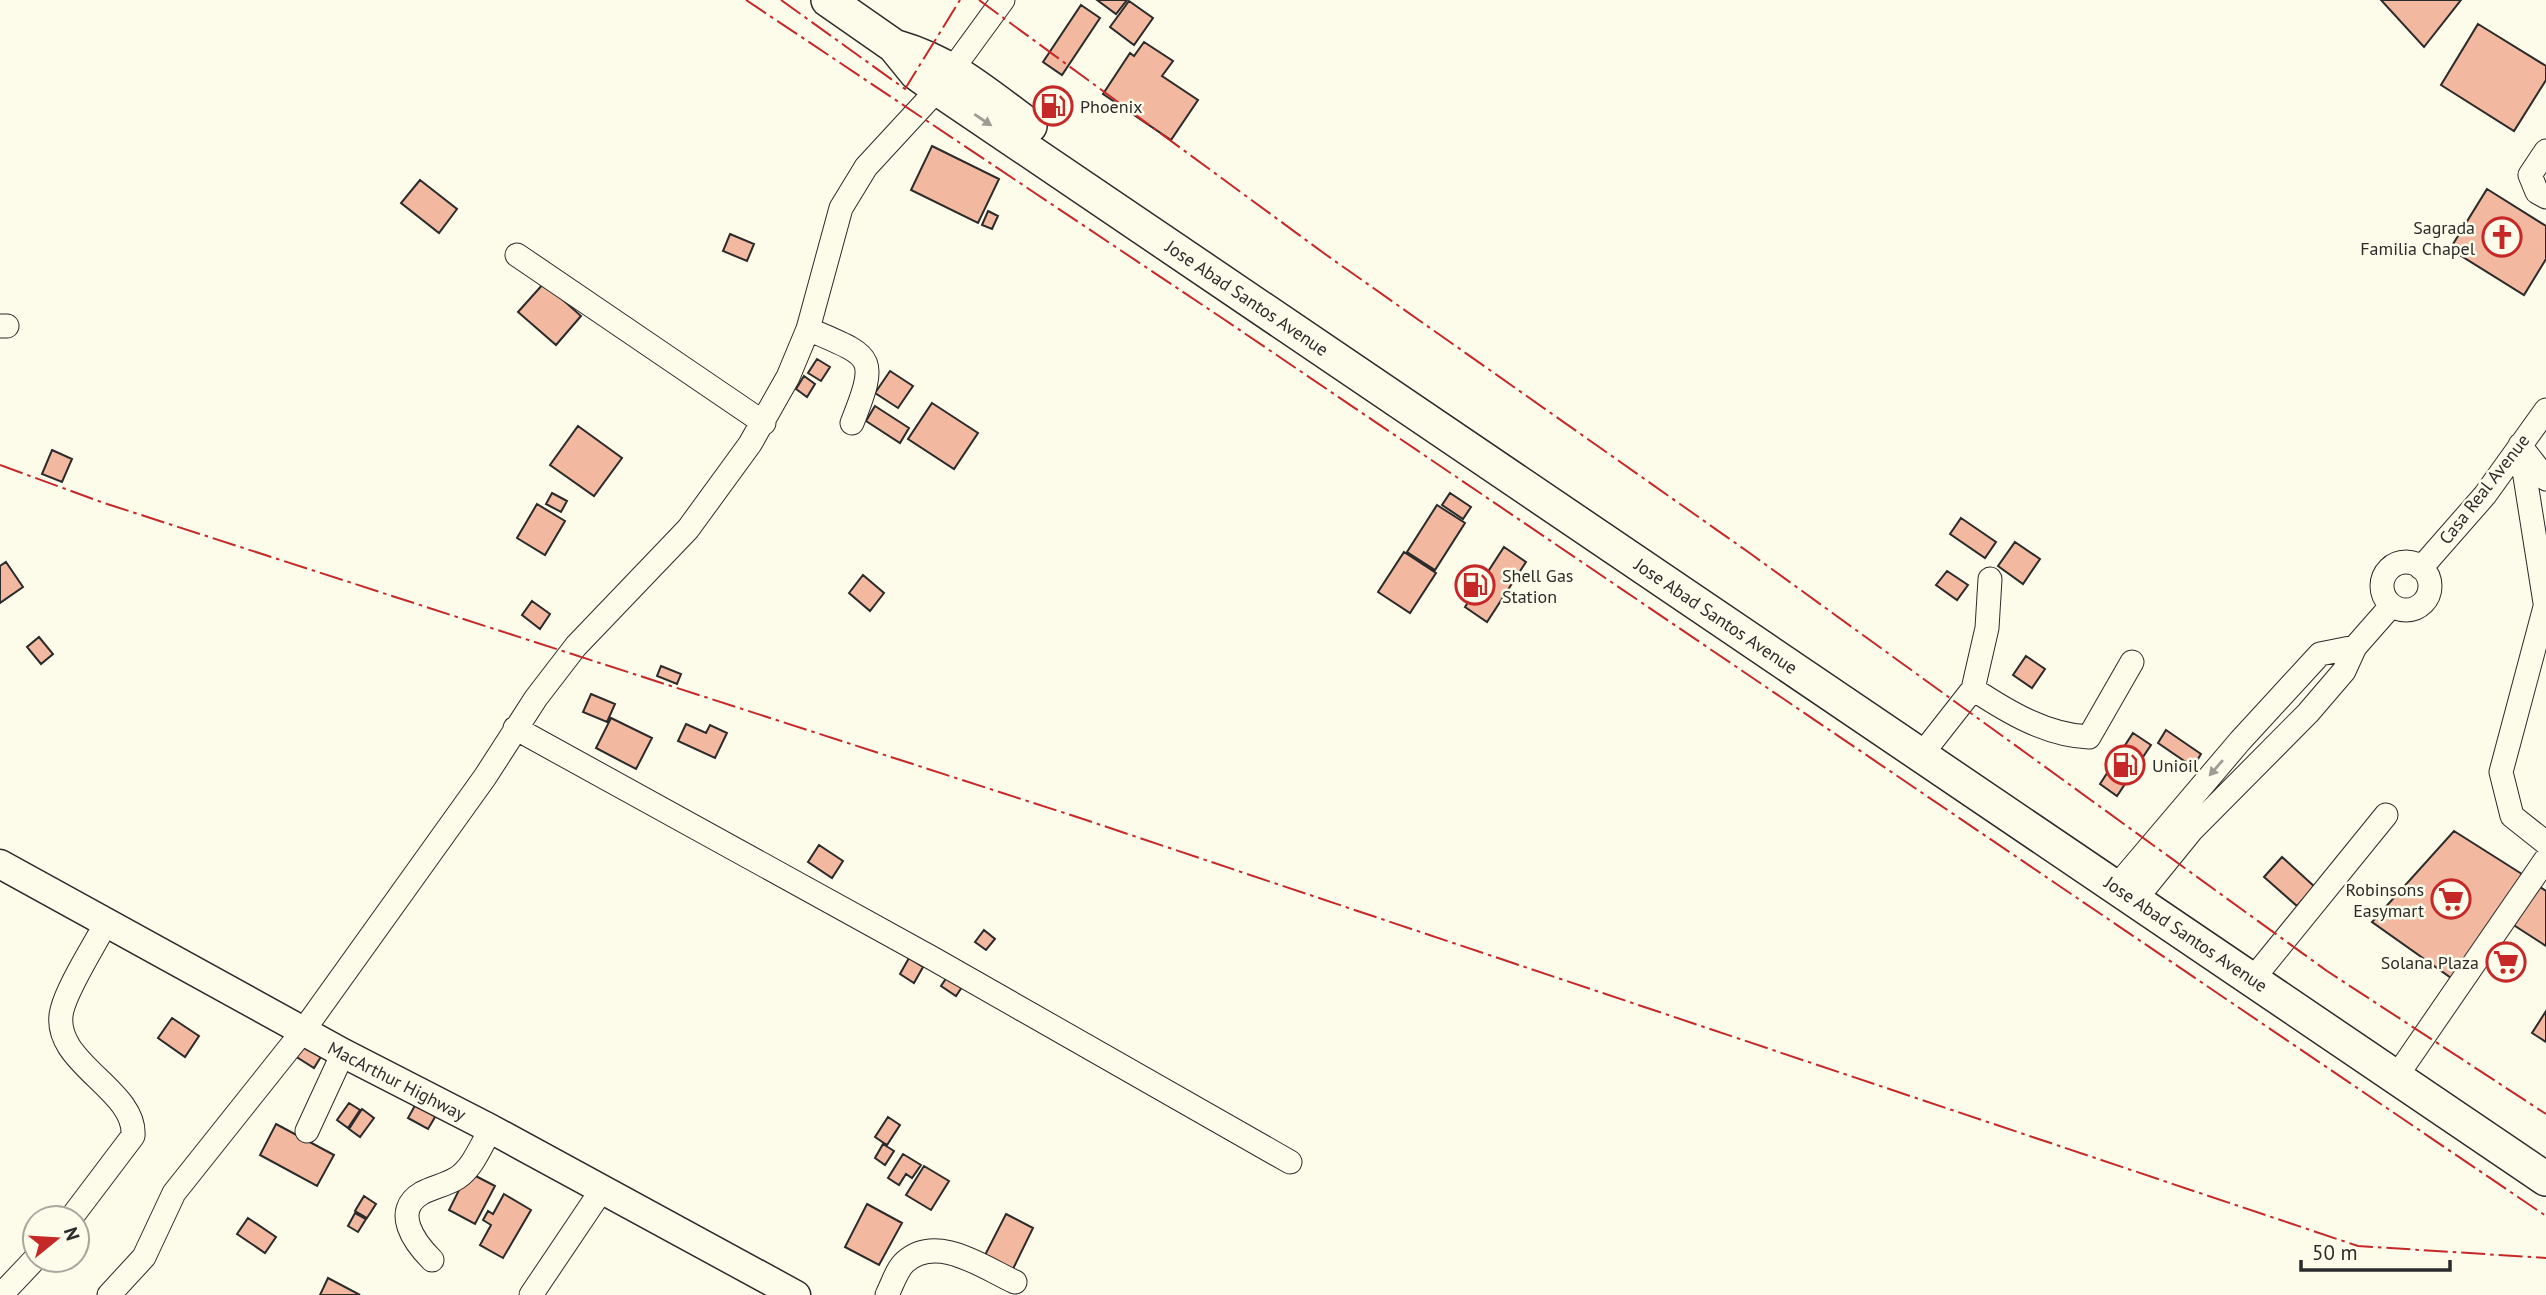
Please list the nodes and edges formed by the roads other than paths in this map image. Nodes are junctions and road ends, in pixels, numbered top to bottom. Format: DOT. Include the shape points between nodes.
graph roads {
  1 [pos="828,0"];
  2 [pos="1003,0"];
  3 [pos="945,79"];
  4 [pos="2546,150"];
  5 [pos="2546,197"];
  6 [pos="517,255"];
  7 [pos="808,330"];
  8 [pos="2546,410"];
  9 [pos="764,423"];
  10 [pos="852,423"];
  11 [pos="2521,445"];
  12 [pos="2546,479"];
  13 [pos="2421,568"];
  14 [pos="1990,579"];
  15 [pos="2391,606"];
  16 [pos="2546,608"];
  17 [pos="2356,647"];
  18 [pos="2132,662"];
  19 [pos="1973,689"];
  20 [pos="2281,698"];
  21 [pos="2308,713"];
  22 [pos="515,728"];
  23 [pos="2240,741"];
  24 [pos="1928,746"];
  25 [pos="2264,759"];
  26 [pos="2188,800"];
  27 [pos="2386,815"];
  28 [pos="2208,816"];
  29 [pos="2176,833"];
  30 [pos="2546,844"];
  31 [pos="2546,859"];
  32 [pos="0,864"];
  33 [pos="2132,886"];
  34 [pos="106,923"];
  35 [pos="2258,972"];
  36 [pos="303,1031"];
  37 [pos="343,1053"];
  38 [pos="2401,1069"];
  39 [pos="491,1129"];
  40 [pos="307,1131"];
  41 [pos="2546,1156"];
  42 [pos="1290,1162"];
  43 [pos="2546,1179"];
  44 [pos="601,1191"];
  45 [pos="82,1204"];
  46 [pos="432,1260"];
  47 [pos="21,1274"];
  48 [pos="1015,1282"];
  49 [pos="1,1295"];
  50 [pos="109,1295"];
  51 [pos="531,1295"];
  52 [pos="796,1295"];
  53 [pos="887,1295"];
  1 -- 3 [label="highway, Jose Abad Santos Avenue" via="894,46 931,57"];
  2 -- 3 [label="street"];
  3 -- 7 [label="street" via="866,167 841,208"];
  3 -- 24 [label="highway, Jose Abad Santos Avenue" via="1205,245"];
  4 -- 5 [label="street" via="2530,175 2537,192"];
  6 -- 9 [label="street"];
  7 -- 9 [label="street"];
  7 -- 10 [label="street" via="855,349 866,363 869,379"];
  8 -- 11 [label="street, Casa Real Avenue"];
  9 -- 22 [label="street" via="688,529 576,646"];
  11 -- 12 [label="street"];
  11 -- 13 [label="street, Casa Real Avenue" via="2485,495"];
  11 -- 16 [label="street"];
  13 -- 15 [label="street" via="2428,577 2426,600 2405,610"];
  13 -- 15 [label="street" via="2411,562 2390,568 2382,589"];
  14 -- 19 [label="street" via="1987,628"];
  15 -- 17 [label="street"];
  16 -- 30 [label="street" via="2501,772 2512,816"];
  17 -- 20 [label="street" via="2320,654"];
  17 -- 21 [label="street" via="2344,671"];
  18 -- 19 [label="street" via="2089,737 2062,736"];
  19 -- 24 [label="street"];
  20 -- 21 [label="street"];
  20 -- 23 [label="street"];
  21 -- 25 [label="street"];
  22 -- 36 [label="street" via="485,777"];
  22 -- 42 [label="street"];
  23 -- 25 [label="street"];
  23 -- 26 [label="street, one-way"];
  24 -- 33 [label="highway, Jose Abad Santos Avenue"];
  25 -- 28 [label="street"];
  26 -- 28 [label="street"];
  26 -- 29 [label="street"];
  27 -- 35 [label="street"];
  28 -- 29 [label="street"];
  29 -- 33 [label="street"];
  31 -- 38 [label="street"];
  32 -- 34 [label="main road, MacArthur Highway"];
  33 -- 35 [label="highway, Jose Abad Santos Avenue"];
  34 -- 36 [label="main road, MacArthur Highway"];
  34 -- 45 [label="street" via="61,1011 64,1035 75,1056 126,1109 134,1126 133,1136"];
  35 -- 38 [label="highway, Jose Abad Santos Avenue"];
  36 -- 37 [label="main road, MacArthur Highway"];
  36 -- 50 [label="street" via="174,1193 144,1257"];
  37 -- 39 [label="main road, MacArthur Highway"];
  37 -- 40 [label="street"];
  38 -- 41 [label="highway, Jose Abad Santos Avenue"];
  38 -- 43 [label="highway, Jose Abad Santos Avenue"];
  39 -- 44 [label="main road, MacArthur Highway"];
  39 -- 46 [label="street" via="467,1170 423,1192 407,1209 414,1242"];
  44 -- 51 [label="street"];
  44 -- 52 [label="main road, MacArthur Highway"];
  47 -- 49 [label="street"];
  48 -- 53 [label="street" via="938,1248 904,1262"];
}
